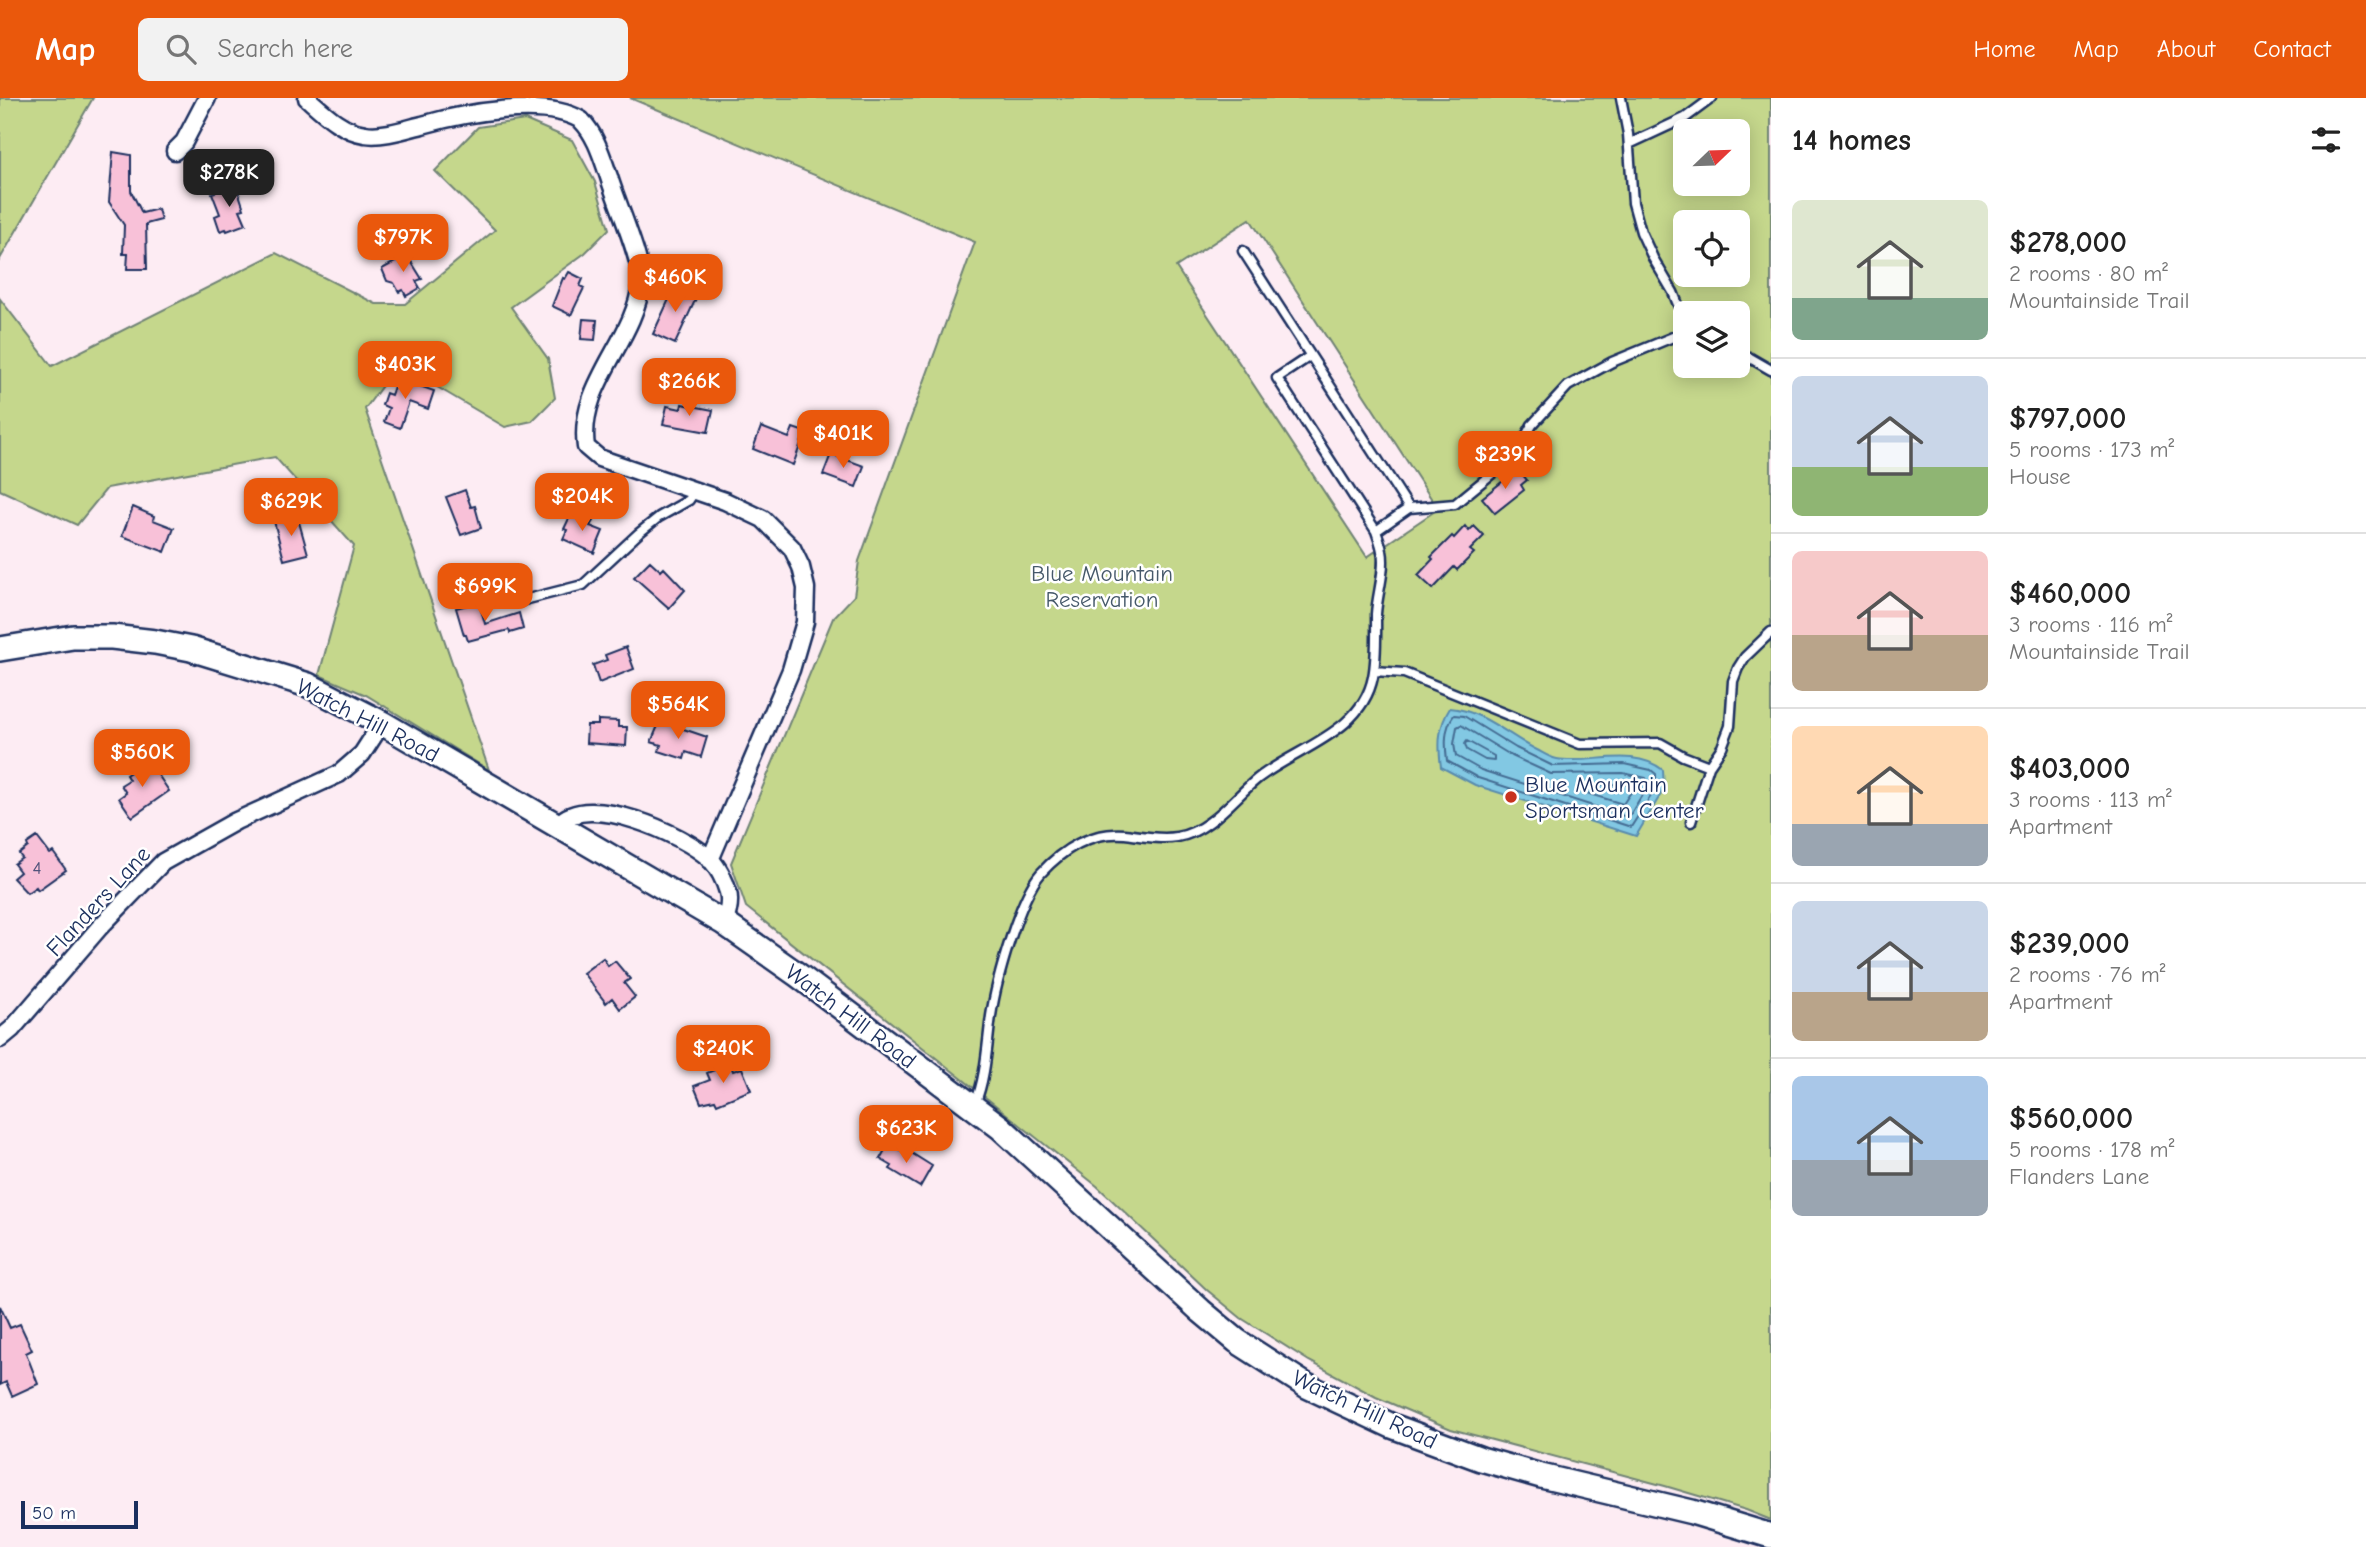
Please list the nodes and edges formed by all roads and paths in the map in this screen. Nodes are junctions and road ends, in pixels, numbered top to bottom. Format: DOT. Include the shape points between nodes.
graph roads {
  1 [pos="207,98"];
  2 [pos="307,98"];
  3 [pos="1622,98"];
  4 [pos="1712,98"];
  5 [pos="1629,144"];
  6 [pos="174,151"];
  7 [pos="1243,251"];
  8 [pos="1677,301"];
  9 [pos="1673,337"];
  10 [pos="1310,356"];
  11 [pos="1750,358"];
  12 [pos="1771,370"];
  13 [pos="695,491"];
  14 [pos="1409,508"];
  15 [pos="1376,531"];
  16 [pos="524,600"];
  17 [pos="1771,632"];
  18 [pos="0,649"];
  19 [pos="1374,671"];
  20 [pos="382,723"];
  21 [pos="1709,765"];
  22 [pos="1691,821"];
  23 [pos="558,824"];
  24 [pos="710,860"];
  25 [pos="724,923"];
  26 [pos="0,1039"];
  27 [pos="974,1107"];
  28 [pos="1771,1536"];
  1 -- 6 [label="street" via="184,142"];
  2 -- 13 [label="street" via="344,128 367,135 520,103 567,110 580,120 600,150 641,281 635,307 587,410 586,447 599,458"];
  3 -- 5 [label="lane"];
  4 -- 5 [label="lane" via="1685,118"];
  5 -- 8 [label="lane" via="1633,203 1641,232"];
  7 -- 10 [label="lane"];
  9 -- 14 [label="lane" via="1568,386 1532,425 1517,454 1455,504"];
  10 -- 14 [label="lane"];
  10 -- 15 [label="lane" via="1277,378"];
  11 -- 12 [label="lane"];
  13 -- 16 [label="lane" via="689,500 639,533 583,585"];
  13 -- 24 [label="street" via="763,519 792,548 806,588 805,622 792,670"];
  14 -- 15 [label="lane"];
  15 -- 19 [label="lane" via="1383,553"];
  17 -- 21 [label="lane" via="1738,668 1732,681 1730,726"];
  18 -- 20 [label="street, Watch Hill Road" via="73,637 155,642 288,678"];
  19 -- 21 [label="lane" via="1404,673 1580,744 1661,743"];
  19 -- 27 [label="lane" via="1366,697 1348,720 1265,773 1195,832 1177,838 1097,836 1072,846 1040,875 1014,926"];
  20 -- 23 [label="street, Watch Hill Road"];
  20 -- 26 [label="street, Flanders Lane" via="362,754 339,774 236,821 163,862"];
  21 -- 22 [label="lane"];
  23 -- 24 [label="street" via="576,813 617,816 670,834"];
  23 -- 25 [label="street, Watch Hill Road"];
  24 -- 25 [label="street" via="729,893"];
  25 -- 27 [label="street, Watch Hill Road"];
  27 -- 28 [label="street, Watch Hill Road" via="1201,1311 1307,1386 1392,1426 1470,1455"];
}
